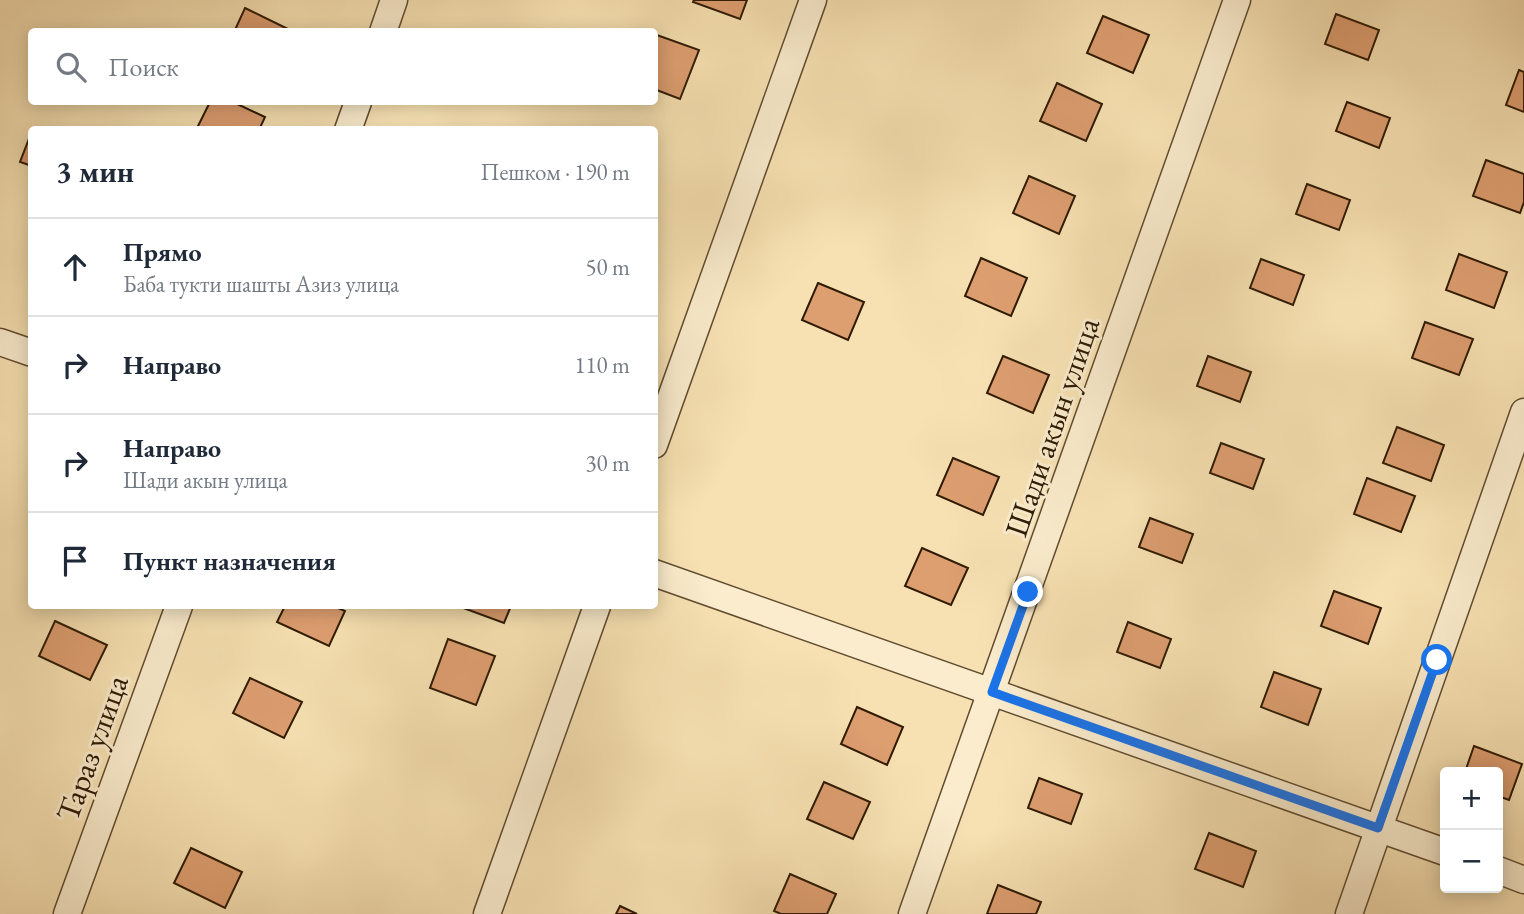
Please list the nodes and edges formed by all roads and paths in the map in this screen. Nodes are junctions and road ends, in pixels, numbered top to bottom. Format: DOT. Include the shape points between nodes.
graph roads {
  1 [pos="394,0"];
  2 [pos="814,0"];
  3 [pos="1237,0"];
  4 [pos="384,28"];
  5 [pos="357,105"];
  6 [pos="349,126"];
  7 [pos="0,342"];
  8 [pos="28,352"];
  9 [pos="1524,412"];
  10 [pos="658,434"];
  11 [pos="658,574"];
  12 [pos="178,609"];
  13 [pos="596,609"];
  14 [pos="992,692"];
  15 [pos="1378,828"];
  16 [pos="1440,850"];
  17 [pos="1503,872"];
  18 [pos="1524,880"];
  19 [pos="67,914"];
  20 [pos="487,914"];
  21 [pos="912,914"];
  22 [pos="1349,914"];
  1 -- 4 [label="street"];
  2 -- 10 [label="street"];
  3 -- 14 [label="street, Шади акын улица"];
  5 -- 6 [label="street"];
  7 -- 8 [label="street"];
  9 -- 15 [label="street"];
  11 -- 14 [label="street"];
  12 -- 19 [label="street, Тараз улица"];
  13 -- 20 [label="street"];
  14 -- 15 [label="street"];
  14 -- 21 [label="street, Шади акын улица"];
  15 -- 16 [label="street"];
  15 -- 22 [label="street"];
  17 -- 18 [label="street"];
}
